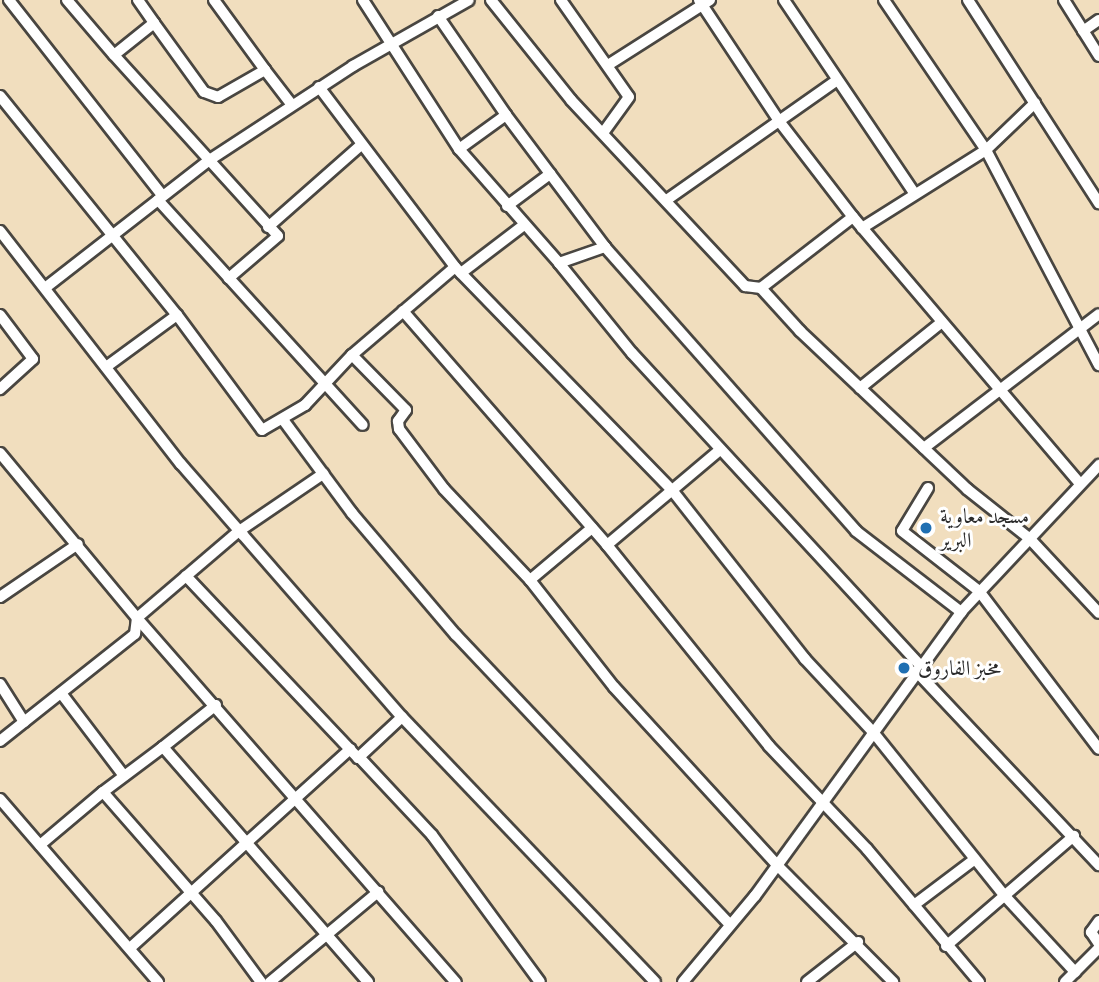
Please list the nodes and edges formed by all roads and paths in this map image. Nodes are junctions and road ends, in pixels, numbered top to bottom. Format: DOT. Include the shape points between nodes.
graph roads {
  1 [pos="9,0"];
  2 [pos="138,0"];
  3 [pos="214,0"];
  4 [pos="469,0"];
  5 [pos="491,0"];
  6 [pos="561,0"];
  7 [pos="784,0"];
  8 [pos="884,0"];
  9 [pos="968,0"];
  10 [pos="1064,0"];
  11 [pos="69,1"];
  12 [pos="369,2"];
  13 [pos="704,2"];
  14 [pos="438,16"];
  15 [pos="1099,20"];
  16 [pos="154,23"];
  17 [pos="1083,31"];
  18 [pos="391,43"];
  19 [pos="114,55"];
  20 [pos="1099,56"];
  21 [pos="608,65"];
  22 [pos="265,70"];
  23 [pos="836,81"];
  24 [pos="319,87"];
  25 [pos="0,96"];
  26 [pos="1035,103"];
  27 [pos="292,105"];
  28 [pos="506,115"];
  29 [pos="779,121"];
  30 [pos="603,133"];
  31 [pos="361,145"];
  32 [pos="459,149"];
  33 [pos="986,149"];
  34 [pos="211,159"];
  35 [pos="550,174"];
  36 [pos="914,193"];
  37 [pos="160,197"];
  38 [pos="667,199"];
  39 [pos="1099,203"];
  40 [pos="507,206"];
  41 [pos="853,217"];
  42 [pos="524,225"];
  43 [pos="268,227"];
  44 [pos="862,228"];
  45 [pos="0,231"];
  46 [pos="111,236"];
  47 [pos="606,247"];
  48 [pos="559,263"];
  49 [pos="458,270"];
  50 [pos="229,278"];
  51 [pos="45,288"];
  52 [pos="761,288"];
  53 [pos="403,311"];
  54 [pos="1099,314"];
  55 [pos="0,315"];
  56 [pos="177,315"];
  57 [pos="942,322"];
  58 [pos="1077,327"];
  59 [pos="352,355"];
  60 [pos="1099,365"];
  61 [pos="106,367"];
  62 [pos="326,384"];
  63 [pos="860,388"];
  64 [pos="0,389"];
  65 [pos="999,390"];
  66 [pos="284,421"];
  67 [pos="363,425"];
  68 [pos="924,448"];
  69 [pos="720,450"];
  70 [pos="0,453"];
  71 [pos="1099,465"];
  72 [pos="323,474"];
  73 [pos="1080,484"];
  74 [pos="928,488"];
  75 [pos="672,490"];
  76 [pos="592,528"];
  77 [pos="239,531"];
  78 [pos="1030,539"];
  79 [pos="78,544"];
  80 [pos="607,545"];
  81 [pos="186,576"];
  82 [pos="530,580"];
  83 [pos="979,591"];
  84 [pos="0,597"];
  85 [pos="961,612"];
  86 [pos="1099,613"];
  87 [pos="137,618"];
  88 [pos="919,669"];
  89 [pos="0,684"];
  90 [pos="61,693"];
  91 [pos="216,705"];
  92 [pos="402,717"];
  93 [pos="24,722"];
  94 [pos="873,732"];
  95 [pos="0,741"];
  96 [pos="163,747"];
  97 [pos="351,749"];
  98 [pos="1099,749"];
  99 [pos="359,757"];
  100 [pos="124,776"];
  101 [pos="103,792"];
  102 [pos="296,797"];
  103 [pos="0,799"];
  104 [pos="821,805"];
  105 [pos="1073,836"];
  106 [pos="244,844"];
  107 [pos="40,845"];
  108 [pos="975,859"];
  109 [pos="777,864"];
  110 [pos="1099,865"];
  111 [pos="379,892"];
  112 [pos="191,894"];
  113 [pos="1004,895"];
  114 [pos="914,905"];
  115 [pos="1099,920"];
  116 [pos="729,924"];
  117 [pos="324,935"];
  118 [pos="858,942"];
  119 [pos="946,946"];
  120 [pos="1099,946"];
  121 [pos="131,948"];
  122 [pos="1075,972"];
  123 [pos="158,982"];
  124 [pos="261,982"];
  125 [pos="270,982"];
  126 [pos="368,982"];
  127 [pos="456,982"];
  128 [pos="540,982"];
  129 [pos="656,982"];
  130 [pos="683,982"];
  131 [pos="807,982"];
  132 [pos="893,982"];
  133 [pos="979,982"];
  134 [pos="1065,982"];
  1 -- 37 [label="street"];
  2 -- 16 [label="street"];
  3 -- 22 [label="street"];
  4 -- 14 [label="street"];
  5 -- 30 [label="street" via="531,54"];
  6 -- 21 [label="street"];
  7 -- 23 [label="street"];
  8 -- 33 [label="street"];
  9 -- 26 [label="street"];
  10 -- 17 [label="street"];
  11 -- 19 [label="street"];
  12 -- 18 [label="street"];
  13 -- 21 [label="street"];
  13 -- 29 [label="street"];
  14 -- 18 [label="street"];
  14 -- 28 [label="street"];
  15 -- 17 [label="street"];
  16 -- 19 [label="street"];
  16 -- 22 [label="street" via="211,97"];
  17 -- 20 [label="street"];
  18 -- 24 [label="street"];
  18 -- 32 [label="street"];
  19 -- 34 [label="street"];
  21 -- 30 [label="street" via="629,97"];
  22 -- 27 [label="street"];
  23 -- 29 [label="street"];
  23 -- 36 [label="street"];
  24 -- 27 [label="street"];
  24 -- 31 [label="street"];
  25 -- 46 [label="street"];
  26 -- 33 [label="street"];
  26 -- 39 [label="street"];
  27 -- 34 [label="street"];
  28 -- 32 [label="street"];
  28 -- 35 [label="street"];
  29 -- 38 [label="street"];
  29 -- 41 [label="street"];
  30 -- 38 [label="street"];
  31 -- 43 [label="street"];
  31 -- 49 [label="street"];
  32 -- 40 [label="street"];
  33 -- 36 [label="street"];
  33 -- 58 [label="street"];
  34 -- 37 [label="street"];
  34 -- 43 [label="street"];
  35 -- 40 [label="street"];
  35 -- 47 [label="street"];
  36 -- 44 [label="street"];
  37 -- 46 [label="street"];
  37 -- 50 [label="street"];
  38 -- 52 [label="street" via="745,286"];
  40 -- 42 [label="street"];
  41 -- 44 [label="street"];
  41 -- 52 [label="street"];
  42 -- 48 [label="street"];
  42 -- 49 [label="street"];
  43 -- 50 [label="street" via="278,236"];
  44 -- 57 [label="street"];
  45 -- 51 [label="street"];
  46 -- 51 [label="street"];
  46 -- 56 [label="street"];
  47 -- 48 [label="street"];
  47 -- 85 [label="street" via="856,531"];
  48 -- 69 [label="street"];
  49 -- 53 [label="street"];
  49 -- 75 [label="street"];
  50 -- 62 [label="street"];
  51 -- 61 [label="street"];
  52 -- 63 [label="street"];
  53 -- 59 [label="street"];
  53 -- 76 [label="street"];
  54 -- 58 [label="street"];
  55 -- 64 [label="street" via="33,359"];
  56 -- 61 [label="street"];
  56 -- 66 [label="street" via="262,430 280,417"];
  57 -- 63 [label="street"];
  57 -- 65 [label="street"];
  58 -- 60 [label="street"];
  58 -- 65 [label="street"];
  59 -- 62 [label="street"];
  59 -- 82 [label="street" via="406,410 398,421 399,429 444,489"];
  61 -- 77 [label="street"];
  62 -- 66 [label="street"];
  62 -- 67 [label="street"];
  63 -- 68 [label="street"];
  65 -- 68 [label="street"];
  65 -- 73 [label="street"];
  66 -- 72 [label="street"];
  68 -- 78 [label="street"];
  69 -- 75 [label="street"];
  69 -- 88 [label="street"];
  70 -- 79 [label="street"];
  71 -- 73 [label="street"];
  72 -- 77 [label="street"];
  72 -- 116 [label="street" via="456,635"];
  73 -- 78 [label="street"];
  74 -- 83 [label="street" via="902,531"];
  75 -- 80 [label="street"];
  75 -- 94 [label="street" via="806,659"];
  76 -- 80 [label="street"];
  76 -- 82 [label="street"];
  77 -- 81 [label="street"];
  77 -- 92 [label="street"];
  78 -- 83 [label="street"];
  78 -- 86 [label="street"];
  79 -- 84 [label="street"];
  79 -- 87 [label="street"];
  80 -- 104 [label="street"];
  81 -- 87 [label="street"];
  81 -- 97 [label="street"];
  82 -- 109 [label="street" via="614,688"];
  83 -- 85 [label="street"];
  83 -- 98 [label="street"];
  85 -- 88 [label="street"];
  87 -- 90 [label="street" via="135,634"];
  87 -- 91 [label="street"];
  88 -- 94 [label="street"];
  88 -- 105 [label="street"];
  89 -- 93 [label="street"];
  90 -- 93 [label="street"];
  90 -- 100 [label="street"];
  91 -- 96 [label="street"];
  91 -- 102 [label="street"];
  92 -- 99 [label="street"];
  92 -- 129 [label="street"];
  93 -- 95 [label="street"];
  94 -- 104 [label="street"];
  94 -- 108 [label="street"];
  96 -- 100 [label="street"];
  96 -- 106 [label="street"];
  97 -- 99 [label="street"];
  97 -- 102 [label="street"];
  99 -- 128 [label="street" via="432,835"];
  100 -- 101 [label="street"];
  101 -- 107 [label="street"];
  101 -- 112 [label="street"];
  102 -- 106 [label="street"];
  102 -- 111 [label="street"];
  103 -- 107 [label="street"];
  104 -- 109 [label="street"];
  104 -- 114 [label="street"];
  105 -- 110 [label="street"];
  105 -- 113 [label="street"];
  106 -- 112 [label="street"];
  106 -- 117 [label="street"];
  107 -- 121 [label="street"];
  108 -- 113 [label="street"];
  108 -- 114 [label="street"];
  109 -- 116 [label="street"];
  109 -- 118 [label="street"];
  111 -- 117 [label="street"];
  111 -- 127 [label="street"];
  112 -- 121 [label="street"];
  112 -- 124 [label="street"];
  113 -- 119 [label="street"];
  113 -- 122 [label="street"];
  114 -- 119 [label="street"];
  115 -- 120 [label="street" via="1091,932"];
  116 -- 130 [label="street"];
  117 -- 125 [label="street"];
  117 -- 126 [label="street"];
  118 -- 131 [label="street"];
  118 -- 132 [label="street"];
  119 -- 133 [label="street"];
  120 -- 122 [label="street"];
  121 -- 123 [label="street"];
  122 -- 134 [label="street"];
}
